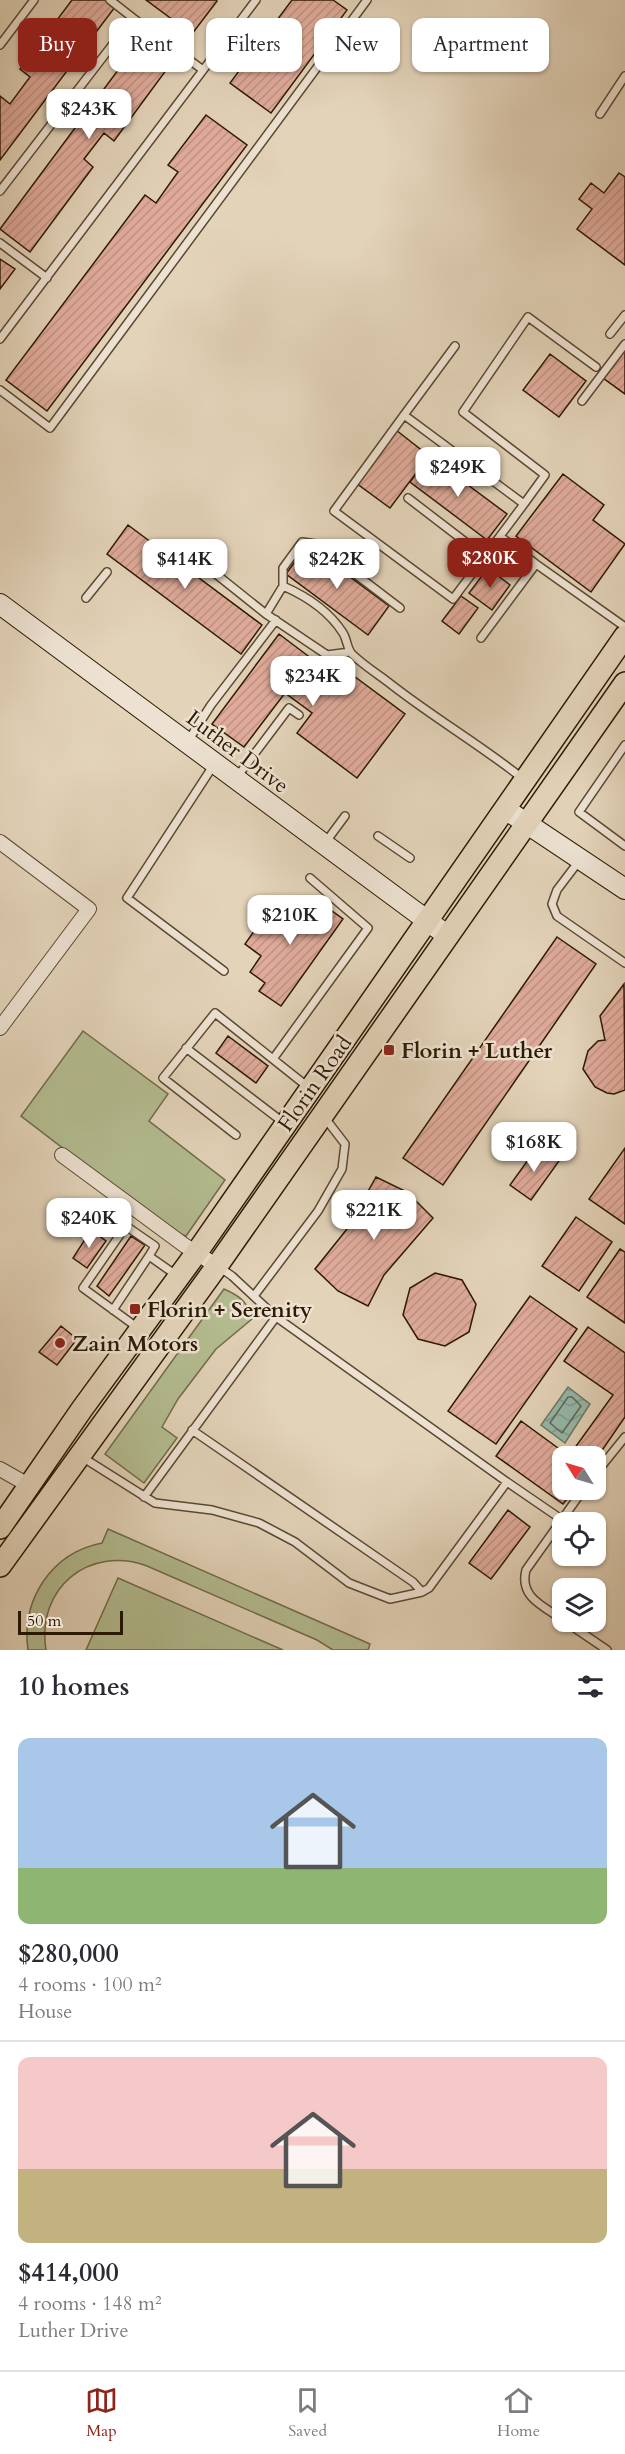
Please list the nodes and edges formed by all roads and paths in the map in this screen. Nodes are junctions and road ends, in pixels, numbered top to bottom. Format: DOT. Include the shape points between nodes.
graph roads {
  1 [pos="34,0"];
  2 [pos="110,0"];
  3 [pos="255,0"];
  4 [pos="368,0"];
  5 [pos="133,18"];
  6 [pos="0,45"];
  7 [pos="109,49"];
  8 [pos="194,63"];
  9 [pos="203,70"];
  10 [pos="625,76"];
  11 [pos="600,114"];
  12 [pos="0,191"];
  13 [pos="0,243"];
  14 [pos="47,278"];
  15 [pos="625,315"];
  16 [pos="610,334"];
  17 [pos="0,339"];
  18 [pos="625,344"];
  19 [pos="456,346"];
  20 [pos="596,367"];
  21 [pos="0,390"];
  22 [pos="582,401"];
  23 [pos="404,415"];
  24 [pos="408,498"];
  25 [pos="524,504"];
  26 [pos="501,537"];
  27 [pos="182,547"];
  28 [pos="485,557"];
  29 [pos="536,564"];
  30 [pos="107,572"];
  31 [pos="283,586"];
  32 [pos="86,598"];
  33 [pos="0,604"];
  34 [pos="400,608"];
  35 [pos="266,614"];
  36 [pos="276,620"];
  37 [pos="625,627"];
  38 [pos="625,636"];
  39 [pos="481,638"];
  40 [pos="350,652"];
  41 [pos="625,683"];
  42 [pos="299,715"];
  43 [pos="187,743"];
  44 [pos="625,745"];
  45 [pos="214,763"];
  46 [pos="236,779"];
  47 [pos="525,780"];
  48 [pos="505,808"];
  49 [pos="345,816"];
  50 [pos="528,823"];
  51 [pos="378,836"];
  52 [pos="0,842"];
  53 [pos="324,845"];
  54 [pos="625,846"];
  55 [pos="410,858"];
  56 [pos="581,859"];
  57 [pos="310,879"];
  58 [pos="625,889"];
  59 [pos="426,921"];
  60 [pos="448,936"];
  61 [pos="625,963"];
  62 [pos="224,971"];
  63 [pos="0,1028"];
  64 [pos="186,1048"];
  65 [pos="273,1059"];
  66 [pos="310,1088"];
  67 [pos="323,1115"];
  68 [pos="285,1124"];
  69 [pos="236,1135"];
  70 [pos="62,1155"];
  71 [pos="196,1252"];
  72 [pos="149,1256"];
  73 [pos="217,1266"];
  74 [pos="179,1276"];
  75 [pos="254,1296"];
  76 [pos="113,1311"];
  77 [pos="276,1317"];
  78 [pos="140,1330"];
  79 [pos="192,1430"];
  80 [pos="625,1437"];
  81 [pos="80,1455"];
  82 [pos="606,1461"];
  83 [pos="0,1469"];
  84 [pos="507,1482"];
  85 [pos="30,1486"];
  86 [pos="144,1497"];
  87 [pos="575,1500"];
  88 [pos="566,1512"];
  89 [pos="552,1513"];
  90 [pos="32,1522"];
  91 [pos="0,1528"];
  92 [pos="552,1532"];
  93 [pos="0,1566"];
  94 [pos="422,1592"];
  95 [pos="552,1612"];
  96 [pos="581,1632"];
  97 [pos="607,1650"];
  1 -- 6 [label="lane"];
  2 -- 5 [label="lane"];
  3 -- 9 [label="lane"];
  4 -- 21 [label="lane" via="50,428"];
  7 -- 12 [label="lane"];
  8 -- 9 [label="lane"];
  9 -- 14 [label="lane"];
  10 -- 11 [label="lane"];
  13 -- 14 [label="lane"];
  14 -- 17 [label="lane"];
  15 -- 16 [label="lane"];
  18 -- 22 [label="lane"];
  19 -- 23 [label="lane"];
  20 -- 25 [label="lane" via="528,317 463,412 545,475"];
  23 -- 25 [label="lane"];
  23 -- 28 [label="lane" via="334,511 453,599"];
  24 -- 28 [label="lane"];
  25 -- 26 [label="lane"];
  26 -- 28 [label="lane"];
  26 -- 29 [label="lane"];
  27 -- 35 [label="lane"];
  29 -- 37 [label="lane"];
  29 -- 39 [label="lane"];
  30 -- 32 [label="lane"];
  31 -- 34 [label="lane" via="283,568 302,542 316,544"];
  31 -- 35 [label="lane"];
  31 -- 40 [label="lane" via="334,618"];
  33 -- 43 [label="street, Luther Drive"];
  35 -- 36 [label="lane"];
  36 -- 40 [label="lane" via="327,655"];
  36 -- 43 [label="lane"];
  38 -- 47 [label="main road, Florin Road"];
  40 -- 47 [label="lane" via="426,712"];
  41 -- 50 [label="main road, Florin Road"];
  42 -- 46 [label="lane" via="289,708"];
  43 -- 45 [label="street, Luther Drive"];
  44 -- 54 [label="lane" via="579,812"];
  45 -- 46 [label="street, Luther Drive"];
  45 -- 62 [label="lane" via="127,898"];
  46 -- 53 [label="street, Luther Drive"];
  47 -- 48 [label="main road, Florin Road"];
  48 -- 50 [label="street"];
  48 -- 59 [label="main road, Florin Road"];
  49 -- 53 [label="lane"];
  50 -- 56 [label="street"];
  50 -- 60 [label="main road, Florin Road"];
  51 -- 55 [label="lane"];
  52 -- 63 [label="street" via="89,909"];
  53 -- 59 [label="street, Luther Drive"];
  56 -- 58 [label="street"];
  56 -- 61 [label="lane" via="557,890 552,904 557,916"];
  57 -- 65 [label="lane" via="368,928"];
  59 -- 60 [label="street, Luther Drive"];
  59 -- 66 [label="main road, Florin Road"];
  60 -- 67 [label="main road, Florin Road"];
  64 -- 65 [label="lane" via="215,1013"];
  64 -- 68 [label="lane"];
  64 -- 69 [label="lane" via="163,1078"];
  65 -- 66 [label="lane"];
  66 -- 68 [label="main road, Florin Road"];
  67 -- 73 [label="main road, Florin Road"];
  67 -- 75 [label="lane" via="345,1144 342,1169 318,1211"];
  68 -- 71 [label="main road, Florin Road"];
  70 -- 71 [label="street"];
  71 -- 73 [label="street"];
  71 -- 74 [label="main road, Florin Road"];
  72 -- 74 [label="lane"];
  72 -- 76 [label="lane"];
  72 -- 76 [label="lane" via="155,1246 126,1226 83,1288"];
  73 -- 75 [label="lane"];
  73 -- 81 [label="main road, Florin Road"];
  74 -- 78 [label="main road, Florin Road"];
  75 -- 77 [label="lane"];
  76 -- 78 [label="lane"];
  77 -- 79 [label="lane"];
  77 -- 84 [label="lane"];
  78 -- 85 [label="main road, Florin Road"];
  79 -- 86 [label="lane"];
  79 -- 94 [label="lane"];
  80 -- 82 [label="lane"];
  81 -- 86 [label="lane"];
  81 -- 90 [label="main road, Florin Road"];
  83 -- 85 [label="street"];
  84 -- 89 [label="lane"];
  84 -- 94 [label="lane" via="449,1563"];
  85 -- 90 [label="main road"];
  85 -- 91 [label="main road, Florin Road"];
  86 -- 94 [label="lane" via="155,1503 212,1510 259,1523 295,1542 349,1583 390,1599"];
  87 -- 88 [label="lane"];
  90 -- 93 [label="main road, Florin Road"];
  92 -- 95 [label="lane" via="523,1580 525,1590"];
  96 -- 97 [label="lane"];
}
